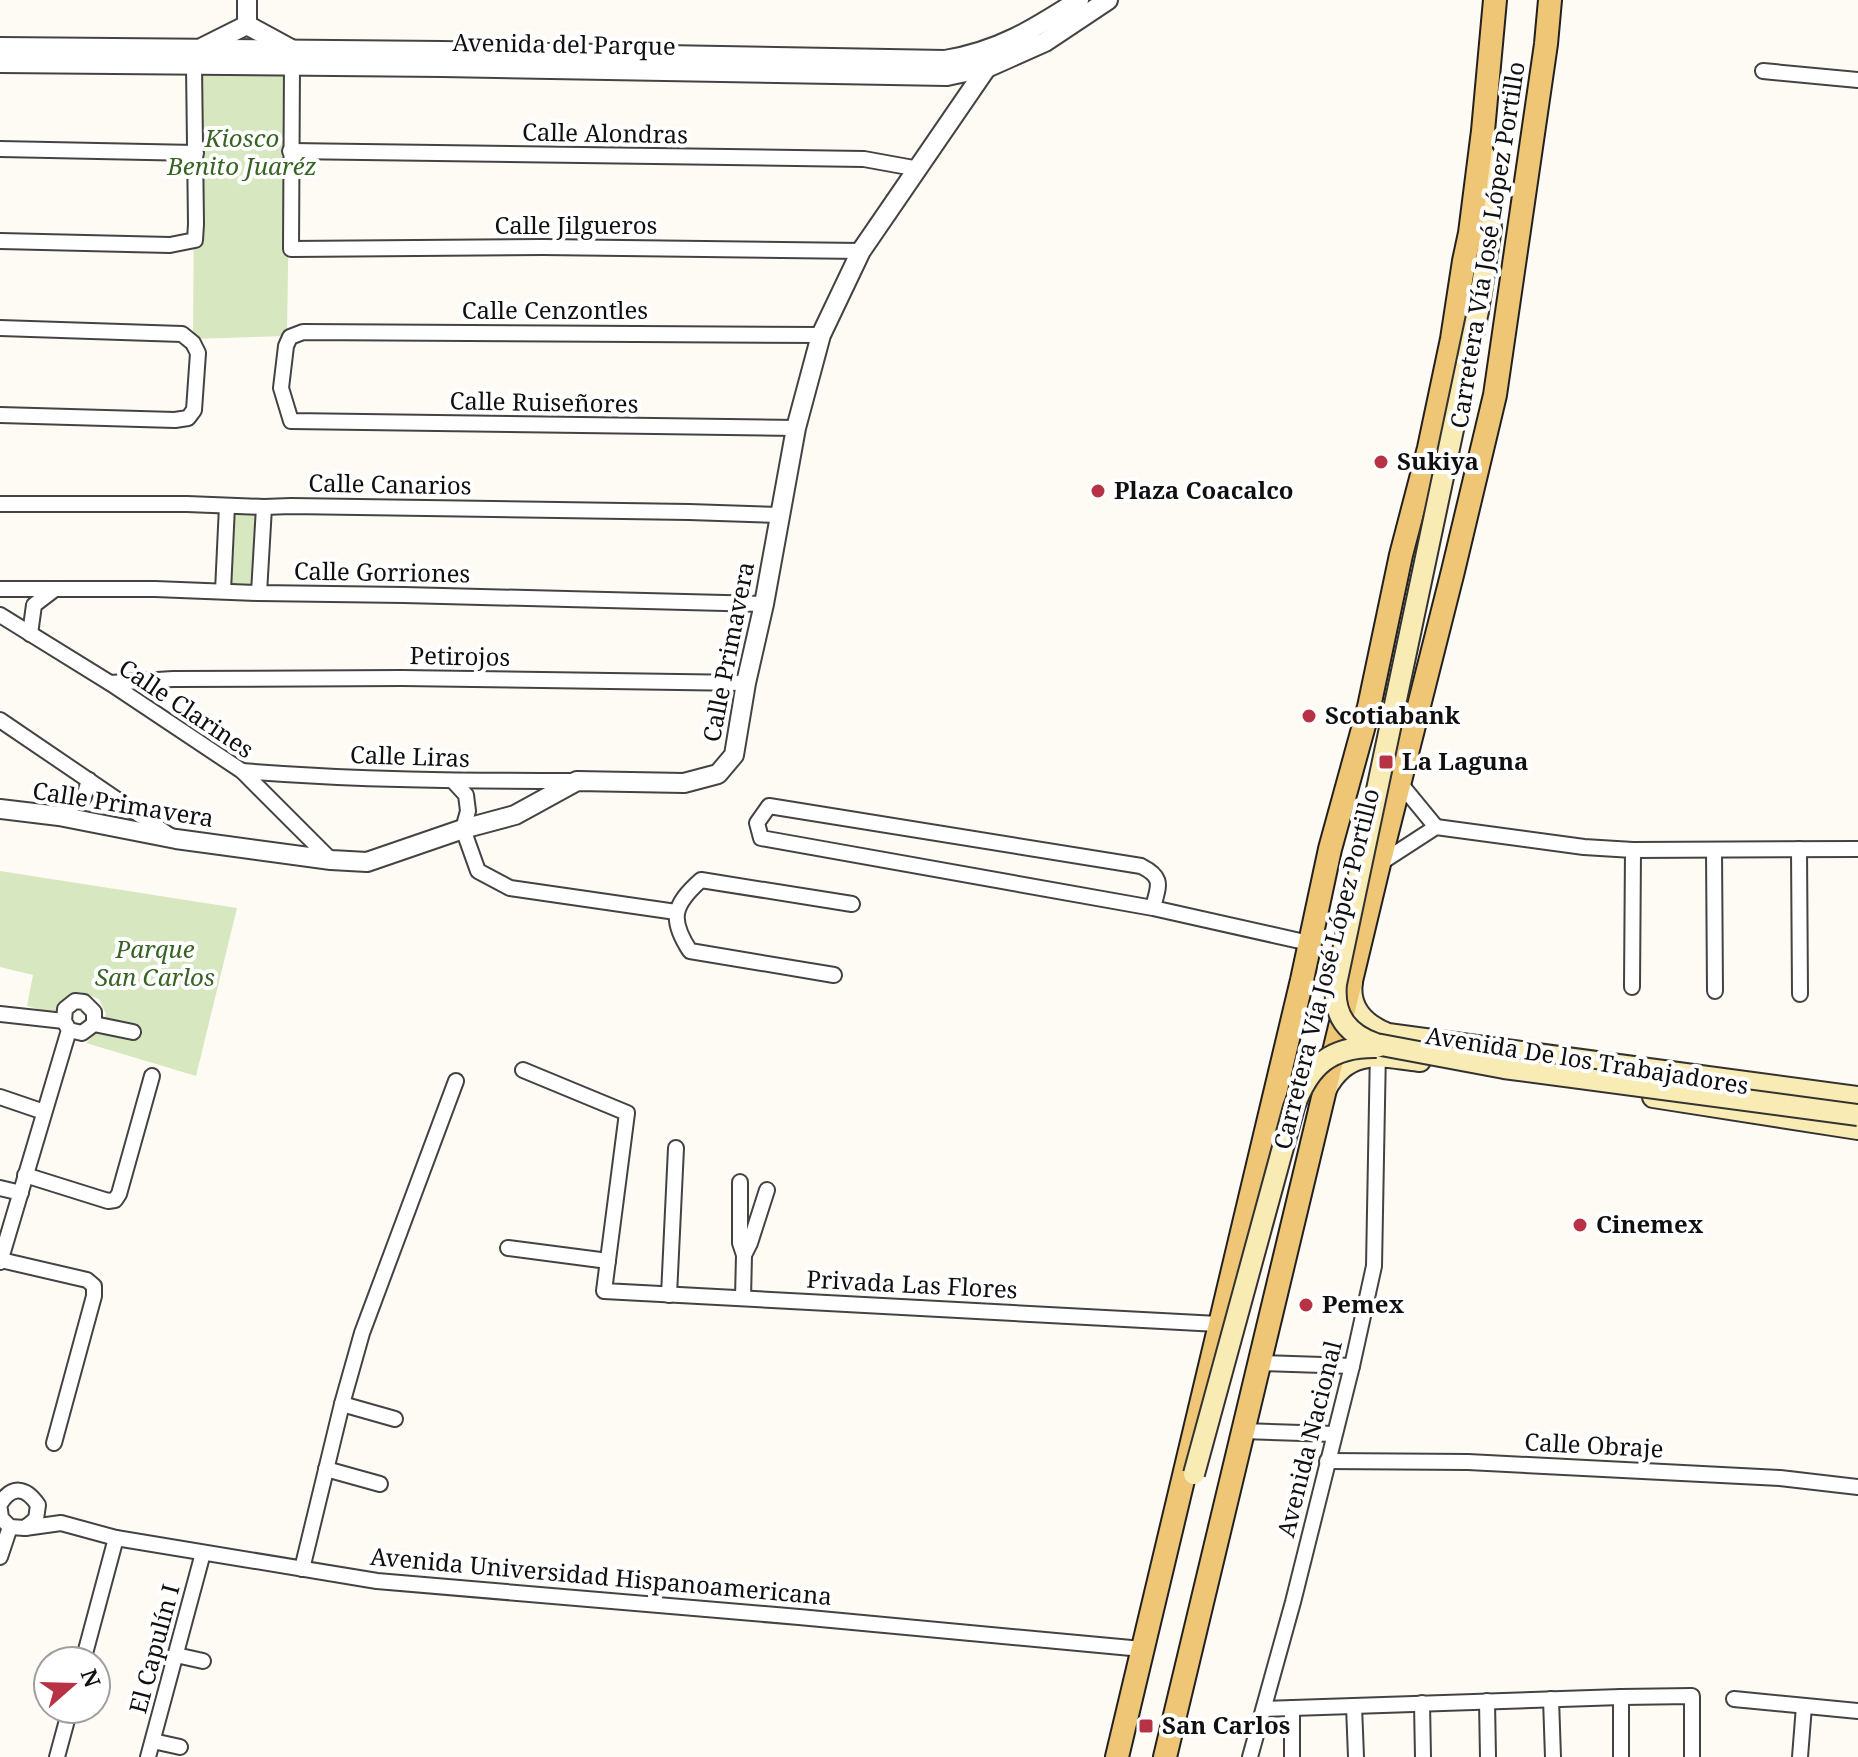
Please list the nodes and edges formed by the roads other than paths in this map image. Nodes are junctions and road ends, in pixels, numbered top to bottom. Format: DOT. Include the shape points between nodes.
graph roads {
  1 [pos="247,0"];
  2 [pos="1079,0"];
  3 [pos="1108,0"];
  4 [pos="1495,0"];
  5 [pos="1550,0"];
  6 [pos="247,25"];
  7 [pos="1003,44"];
  8 [pos="0,47"];
  9 [pos="292,57"];
  10 [pos="195,58"];
  11 [pos="0,63"];
  12 [pos="989,67"];
  13 [pos="1763,71"];
  14 [pos="1858,80"];
  15 [pos="1483,131"];
  16 [pos="0,149"];
  17 [pos="290,151"];
  18 [pos="196,153"];
  19 [pos="919,169"];
  20 [pos="0,241"];
  21 [pos="861,251"];
  22 [pos="0,328"];
  23 [pos="821,335"];
  24 [pos="0,415"];
  25 [pos="291,421"];
  26 [pos="796,428"];
  27 [pos="0,504"];
  28 [pos="227,506"];
  29 [pos="264,507"];
  30 [pos="780,515"];
  31 [pos="0,589"];
  32 [pos="55,589"];
  33 [pos="223,591"];
  34 [pos="259,593"];
  35 [pos="764,604"];
  36 [pos="0,615"];
  37 [pos="30,634"];
  38 [pos="173,679"];
  39 [pos="110,683"];
  40 [pos="746,683"];
  41 [pos="149,709"];
  42 [pos="0,720"];
  43 [pos="242,771"];
  44 [pos="290,775"];
  45 [pos="89,780"];
  46 [pos="453,781"];
  47 [pos="577,781"];
  48 [pos="1399,782"];
  49 [pos="264,794"];
  50 [pos="0,809"];
  51 [pos="59,816"];
  52 [pos="1436,827"];
  53 [pos="463,829"];
  54 [pos="176,839"];
  55 [pos="1799,849"];
  56 [pos="1858,849"];
  57 [pos="1633,850"];
  58 [pos="1714,850"];
  59 [pos="331,860"];
  60 [pos="1379,864"];
  61 [pos="852,904"];
  62 [pos="1153,908"];
  63 [pos="676,912"];
  64 [pos="1309,943"];
  65 [pos="1353,972"];
  66 [pos="834,975"];
  67 [pos="1632,987"];
  68 [pos="1715,991"];
  69 [pos="1800,994"];
  70 [pos="0,1014"];
  71 [pos="94,1024"];
  72 [pos="66,1026"];
  73 [pos="1380,1030"];
  74 [pos="133,1032"];
  75 [pos="1378,1056"];
  76 [pos="523,1070"];
  77 [pos="152,1076"];
  78 [pos="456,1081"];
  79 [pos="1324,1092"];
  80 [pos="0,1097"];
  81 [pos="1858,1099"];
  82 [pos="44,1112"];
  83 [pos="1858,1115"];
  84 [pos="1858,1129"];
  85 [pos="676,1148"];
  86 [pos="25,1175"];
  87 [pos="740,1182"];
  88 [pos="0,1188"];
  89 [pos="767,1190"];
  90 [pos="21,1193"];
  91 [pos="508,1248"];
  92 [pos="744,1255"];
  93 [pos="0,1261"];
  94 [pos="608,1261"];
  95 [pos="669,1295"];
  96 [pos="743,1298"];
  97 [pos="1218,1324"];
  98 [pos="1259,1363"];
  99 [pos="1352,1366"];
  100 [pos="342,1404"];
  101 [pos="395,1419"];
  102 [pos="1243,1431"];
  103 [pos="1334,1434"];
  104 [pos="54,1443"];
  105 [pos="1327,1461"];
  106 [pos="326,1469"];
  107 [pos="380,1484"];
  108 [pos="0,1487"];
  109 [pos="1858,1487"];
  110 [pos="18,1490"];
  111 [pos="38,1505"];
  112 [pos="0,1507"];
  113 [pos="9,1522"];
  114 [pos="61,1523"];
  115 [pos="116,1538"];
  116 [pos="203,1553"];
  117 [pos="0,1557"];
  118 [pos="302,1569"];
  119 [pos="1155,1596"];
  120 [pos="87,1645"];
  121 [pos="1142,1649"];
  122 [pos="176,1655"];
  123 [pos="203,1661"];
  124 [pos="1621,1697"];
  125 [pos="1551,1699"];
  126 [pos="1734,1699"];
  127 [pos="1487,1701"];
  128 [pos="1422,1703"];
  129 [pos="1354,1706"];
  130 [pos="1804,1706"];
  131 [pos="1292,1708"];
  132 [pos="1264,1709"];
  133 [pos="1858,1711"];
  134 [pos="66,1725"];
  135 [pos="153,1741"];
  136 [pos="180,1747"];
  137 [pos="57,1757"];
  138 [pos="148,1757"];
  139 [pos="1117,1757"];
  140 [pos="1165,1757"];
  141 [pos="1250,1757"];
  142 [pos="1292,1757"];
  143 [pos="1356,1757"];
  144 [pos="1423,1757"];
  145 [pos="1488,1757"];
  146 [pos="1553,1757"];
  147 [pos="1621,1757"];
  148 [pos="1692,1757"];
  149 [pos="1800,1757"];
  1 -- 6 [label="street"];
  2 -- 7 [label="street, Avenida del Parque"];
  3 -- 12 [label="street, Avenida del Parque" via="1045,42"];
  4 -- 15 [label="main road, Carretera Vía José López Portillo"];
  5 -- 48 [label="main road, Carretera Vía José López Portillo" via="1495,395"];
  6 -- 9 [label="street"];
  6 -- 10 [label="street"];
  7 -- 9 [label="street, Avenida del Parque" via="945,60"];
  7 -- 12 [label="street, Calle Primavera"];
  8 -- 10 [label="street, Avenida del Parque"];
  9 -- 10 [label="street, Avenida del Parque"];
  9 -- 12 [label="street, Avenida del Parque" via="947,76"];
  9 -- 17 [label="street"];
  10 -- 11 [label="street, Avenida del Parque"];
  10 -- 18 [label="street"];
  12 -- 19 [label="street, Calle Primavera"];
  13 -- 14 [label="street"];
  15 -- 64 [label="main road, Carretera Vía José López Portillo" via="1470,233 1432,434"];
  15 -- 83 [label="main road, bridge" via="1491,228 1478,311 1336,984 1336,1006 1350,1030 1376,1044 1490,1065"];
  16 -- 18 [label="street"];
  17 -- 19 [label="street, Calle Alondras" via="864,159"];
  17 -- 21 [label="street, Calle Jilgueros" via="291,249"];
  18 -- 20 [label="street" via="195,240 170,245"];
  19 -- 21 [label="street, Calle Primavera"];
  21 -- 23 [label="street, Calle Primavera"];
  22 -- 24 [label="street" via="182,334 198,353 194,410 188,418"];
  23 -- 25 [label="street, Calle Cenzontles" via="303,332 290,337 286,346 281,388"];
  23 -- 26 [label="street, Calle Primavera"];
  25 -- 26 [label="street, Calle Ruiseñores"];
  26 -- 30 [label="street, Calle Primavera"];
  27 -- 28 [label="street, Calle Canarios"];
  28 -- 29 [label="street, Calle Canarios"];
  28 -- 33 [label="street"];
  29 -- 30 [label="street, Calle Canarios"];
  29 -- 34 [label="street"];
  30 -- 35 [label="street, Calle Primavera"];
  31 -- 32 [label="street, Calle Gorriones"];
  32 -- 33 [label="street, Calle Gorriones"];
  32 -- 37 [label="street" via="34,605"];
  33 -- 34 [label="street, Calle Gorriones"];
  34 -- 35 [label="street, Calle Gorriones"];
  35 -- 40 [label="street, Calle Primavera"];
  36 -- 37 [label="street, Calle Clarines"];
  37 -- 39 [label="street, Calle Clarines"];
  38 -- 39 [label="street, Petirojos"];
  38 -- 40 [label="street, Petirojos"];
  38 -- 41 [label="street" via="157,688"];
  39 -- 41 [label="street, Calle Clarines"];
  40 -- 47 [label="street, Calle Primavera" via="734,755 718,774 684,783"];
  41 -- 43 [label="street, Calle Clarines"];
  42 -- 45 [label="street"];
  43 -- 44 [label="street, Calle Liras"];
  43 -- 49 [label="street, Calle Clarines"];
  44 -- 46 [label="street, Calle Liras"];
  44 -- 49 [label="street"];
  45 -- 51 [label="street" via="84,797"];
  45 -- 54 [label="street"];
  46 -- 47 [label="street, Calle Liras"];
  46 -- 53 [label="street" via="466,795"];
  47 -- 53 [label="street, Calle Primavera" via="515,815"];
  48 -- 52 [label="street"];
  48 -- 60 [label="main road, Carretera Vía José López Portillo"];
  49 -- 59 [label="street, Calle Clarines"];
  50 -- 51 [label="street, Calle Primavera"];
  51 -- 54 [label="street, Calle Primavera"];
  52 -- 57 [label="street"];
  52 -- 60 [label="street"];
  53 -- 59 [label="street, Calle Primavera" via="367,862"];
  53 -- 63 [label="street" via="478,871 510,888"];
  54 -- 59 [label="street, Calle Primavera"];
  55 -- 56 [label="street"];
  55 -- 58 [label="street"];
  55 -- 69 [label="street"];
  57 -- 58 [label="street"];
  57 -- 67 [label="street"];
  58 -- 68 [label="street"];
  60 -- 65 [label="main road, Carretera Vía José López Portillo"];
  61 -- 63 [label="street" via="701,880 684,895"];
  62 -- 62 [label="street" via="761,838 757,823 769,806 1141,866 1154,872 1159,883"];
  62 -- 64 [label="street"];
  63 -- 66 [label="street" via="681,938 690,951"];
  64 -- 97 [label="main road, Carretera Vía José López Portillo"];
  65 -- 73 [label="main road" via="1354,1004 1362,1018"];
  65 -- 79 [label="main road, Carretera Vía José López Portillo"];
  70 -- 72 [label="street"];
  71 -- 72 [label="street" via="82,1033"];
  71 -- 72 [label="street" via="94,1012 75,1001 65,1009"];
  71 -- 74 [label="street"];
  72 -- 82 [label="street"];
  73 -- 75 [label="street, Avenida Nacional"];
  73 -- 81 [label="main road, Avenida De los Trabajadores"];
  75 -- 79 [label="main road, Avenida De los Trabajadores" via="1343,1066"];
  75 -- 84 [label="main road, Avenida De los Trabajadores"];
  75 -- 99 [label="street, Avenida Nacional" via="1374,1266"];
  76 -- 94 [label="street" via="627,1113"];
  77 -- 86 [label="street" via="115,1200"];
  78 -- 100 [label="street" via="362,1333"];
  79 -- 98 [label="main road, Carretera Vía José López Portillo"];
  80 -- 82 [label="street"];
  81 -- 119 [label="main road, bridge" via="1810,1099 1384,1047 1357,1047 1316,1067 1294,1107 1194,1474"];
  82 -- 86 [label="street"];
  85 -- 95 [label="street"];
  86 -- 90 [label="street"];
  87 -- 92 [label="street"];
  88 -- 90 [label="street"];
  89 -- 92 [label="street"];
  90 -- 93 [label="street"];
  91 -- 94 [label="street"];
  92 -- 96 [label="street"];
  93 -- 104 [label="street" via="94,1286"];
  94 -- 95 [label="street, Privada Las Flores" via="604,1291"];
  95 -- 96 [label="street, Privada Las Flores"];
  96 -- 97 [label="street, Privada Las Flores"];
  97 -- 119 [label="main road, Carretera Vía José López Portillo"];
  98 -- 99 [label="street"];
  98 -- 102 [label="main road, Carretera Vía José López Portillo"];
  99 -- 103 [label="street, Avenida Nacional"];
  100 -- 101 [label="street"];
  100 -- 106 [label="street"];
  102 -- 103 [label="street"];
  102 -- 140 [label="main road, Carretera Vía José López Portillo"];
  103 -- 105 [label="street, Avenida Nacional"];
  105 -- 109 [label="street, Calle Obraje" via="1468,1462"];
  105 -- 132 [label="street, Avenida Nacional"];
  106 -- 107 [label="street"];
  106 -- 118 [label="street"];
  108 -- 110 [label="street"];
  110 -- 111 [label="street" via="31,1494"];
  110 -- 112 [label="street" via="6,1494"];
  111 -- 113 [label="street" via="36,1519"];
  111 -- 114 [label="street, Avenida Universidad Hispanoamericana"];
  112 -- 113 [label="street"];
  113 -- 114 [label="street, Avenida Universidad Hispanoamericana"];
  113 -- 117 [label="street"];
  114 -- 115 [label="street, Avenida Universidad Hispanoamericana"];
  115 -- 116 [label="street, Avenida Universidad Hispanoamericana"];
  115 -- 120 [label="street"];
  116 -- 118 [label="street, Avenida Universidad Hispanoamericana"];
  116 -- 122 [label="street, El Capulín I"];
  118 -- 121 [label="street, Avenida Universidad Hispanoamericana" via="377,1581"];
  119 -- 121 [label="main road, Carretera Vía José López Portillo"];
  121 -- 139 [label="main road, Carretera Vía José López Portillo"];
  122 -- 123 [label="street"];
  122 -- 135 [label="street, El Capulín I"];
  124 -- 125 [label="street"];
  124 -- 147 [label="street"];
  124 -- 148 [label="street" via="1692,1696"];
  125 -- 127 [label="street"];
  125 -- 146 [label="street"];
  126 -- 130 [label="street"];
  127 -- 128 [label="street"];
  127 -- 145 [label="street"];
  128 -- 129 [label="street"];
  128 -- 144 [label="street"];
  129 -- 131 [label="street"];
  129 -- 143 [label="street"];
  130 -- 133 [label="street"];
  130 -- 149 [label="street"];
  131 -- 132 [label="street"];
  131 -- 142 [label="street"];
  132 -- 141 [label="street, Avenida Nacional"];
  134 -- 137 [label="street"];
  135 -- 136 [label="street"];
  135 -- 138 [label="street, El Capulín I"];
}
